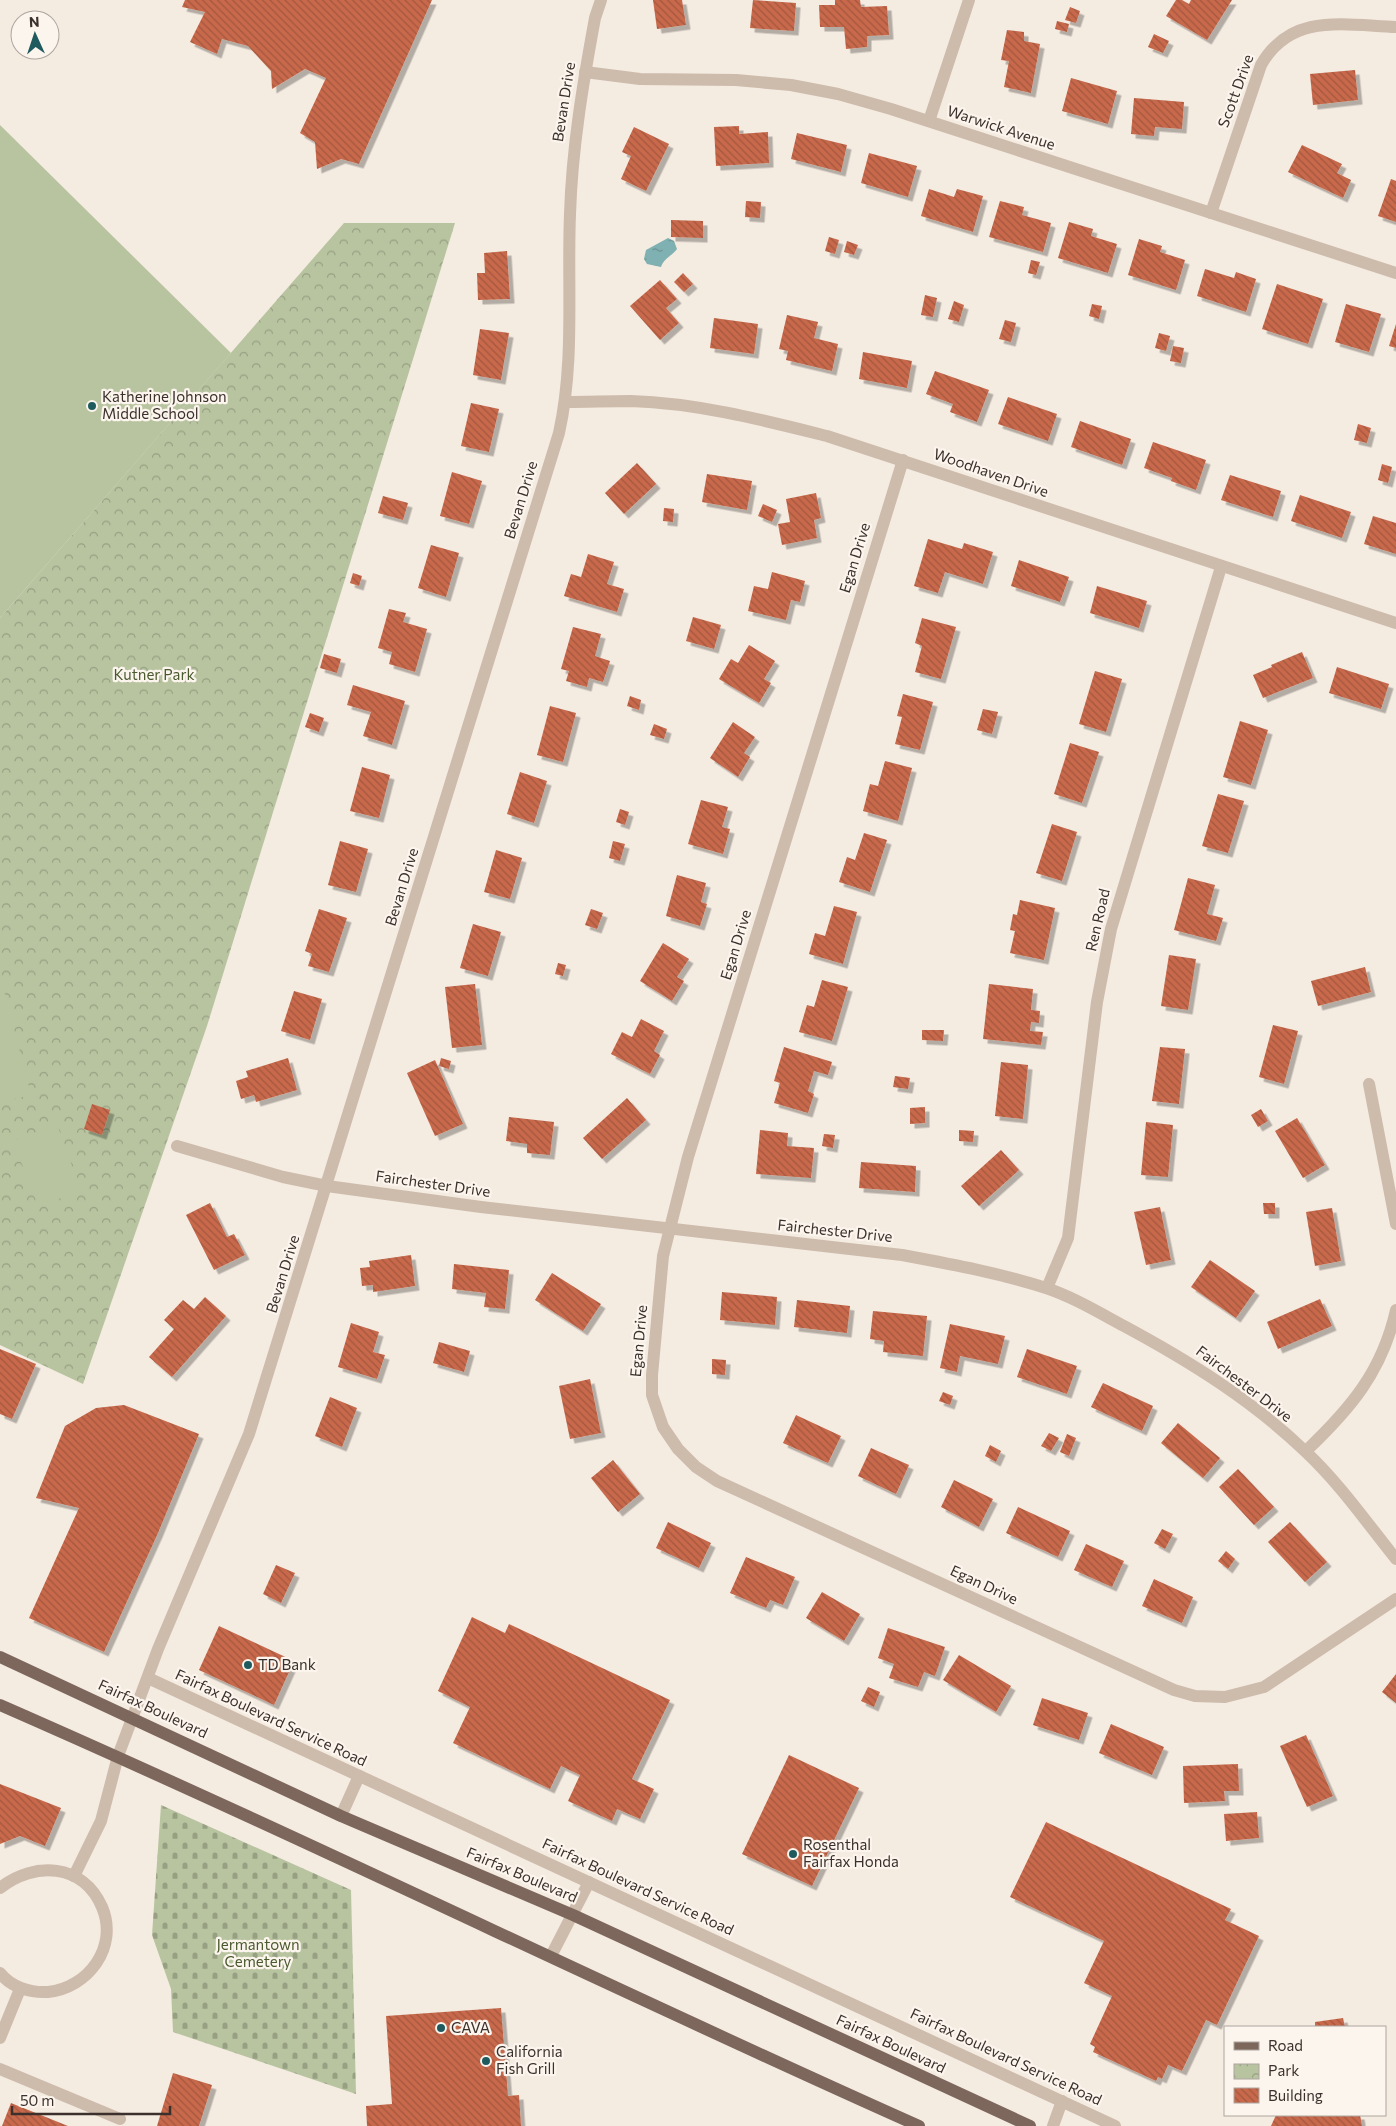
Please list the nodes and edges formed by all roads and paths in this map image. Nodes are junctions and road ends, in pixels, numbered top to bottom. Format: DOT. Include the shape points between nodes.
graph roads {
  1 [pos="600,0"];
  2 [pos="970,0"];
  3 [pos="1396,28"];
  4 [pos="585,72"];
  5 [pos="929,121"];
  6 [pos="1211,213"];
  7 [pos="1396,273"];
  8 [pos="566,402"];
  9 [pos="903,460"];
  10 [pos="1220,567"];
  11 [pos="1396,623"];
  12 [pos="1369,1084"];
  13 [pos="177,1146"];
  14 [pos="327,1186"];
  15 [pos="1396,1224"];
  16 [pos="670,1230"];
  17 [pos="1047,1288"];
  18 [pos="1396,1310"];
  19 [pos="1306,1451"];
  20 [pos="1396,1559"];
  21 [pos="1396,1599"];
  22 [pos="0,1657"];
  23 [pos="148,1678"];
  24 [pos="0,1705"];
  25 [pos="132,1717"];
  26 [pos="118,1756"];
  27 [pos="359,1776"];
  28 [pos="341,1816"];
  29 [pos="74,1876"];
  30 [pos="588,1882"];
  31 [pos="0,1888"];
  32 [pos="573,1915"];
  33 [pos="551,1956"];
  34 [pos="0,1973"];
  35 [pos="20,1989"];
  36 [pos="0,2038"];
  37 [pos="0,2070"];
  38 [pos="1062,2101"];
  39 [pos="120,2119"];
  40 [pos="920,2126"];
  41 [pos="1030,2126"];
  42 [pos="1052,2126"];
  43 [pos="1115,2126"];
  1 -- 4 [label="street, Bevan Drive"];
  2 -- 5 [label="street"];
  3 -- 6 [label="street, Scott Drive" via="1320,24 1295,32 1268,52"];
  4 -- 5 [label="street, Warwick Avenue" via="640,79 736,80 790,85 838,94"];
  4 -- 8 [label="street, Bevan Drive" via="574,144"];
  5 -- 6 [label="street, Warwick Avenue"];
  6 -- 7 [label="street, Warwick Avenue"];
  8 -- 9 [label="street, Woodhaven Drive" via="632,401 730,413 827,436"];
  8 -- 14 [label="street, Bevan Drive"];
  9 -- 10 [label="street, Woodhaven Drive"];
  9 -- 16 [label="street, Egan Drive" via="688,1157"];
  10 -- 11 [label="street, Woodhaven Drive"];
  10 -- 17 [label="street, Ren Road" via="1111,929 1097,1002 1068,1238"];
  12 -- 15 [label="street"];
  13 -- 14 [label="street, Fairchester Drive" via="283,1177"];
  14 -- 16 [label="street, Fairchester Drive"];
  14 -- 23 [label="street, Bevan Drive" via="249,1434"];
  16 -- 17 [label="street, Fairchester Drive" via="902,1255"];
  16 -- 21 [label="street, Egan Drive" via="663,1256 652,1395 663,1427 678,1449 717,1481 1174,1690 1195,1696 1225,1698 1264,1687"];
  17 -- 19 [label="street, Fairchester Drive" via="1078,1301 1184,1359 1228,1388"];
  18 -- 19 [label="street" via="1384,1349 1369,1381 1340,1418"];
  19 -- 20 [label="street, Fairchester Drive"];
  22 -- 25 [label="main road, Fairfax Boulevard"];
  23 -- 25 [label="street, Bevan Drive"];
  23 -- 27 [label="street, Fairfax Boulevard Service Road"];
  24 -- 26 [label="main road"];
  25 -- 26 [label="street, Bevan Drive"];
  25 -- 28 [label="main road, Fairfax Boulevard"];
  26 -- 29 [label="street, Bevan Drive" via="101,1821"];
  26 -- 33 [label="main road"];
  27 -- 28 [label="street"];
  27 -- 30 [label="street, Fairfax Boulevard Service Road"];
  28 -- 32 [label="main road, Fairfax Boulevard"];
  29 -- 31 [label="street" via="55,1870 35,1870 16,1876"];
  29 -- 35 [label="street" via="90,1889 102,1907 107,1927 101,1955 95,1967 80,1982 60,1991 40,1993"];
  30 -- 32 [label="street"];
  30 -- 38 [label="street, Fairfax Boulevard Service Road"];
  32 -- 33 [label="street"];
  32 -- 41 [label="main road, Fairfax Boulevard"];
  33 -- 40 [label="main road"];
  34 -- 35 [label="street"];
  35 -- 36 [label="street"];
  37 -- 39 [label="street"];
  38 -- 42 [label="street"];
  38 -- 43 [label="street, Fairfax Boulevard Service Road"];
}
